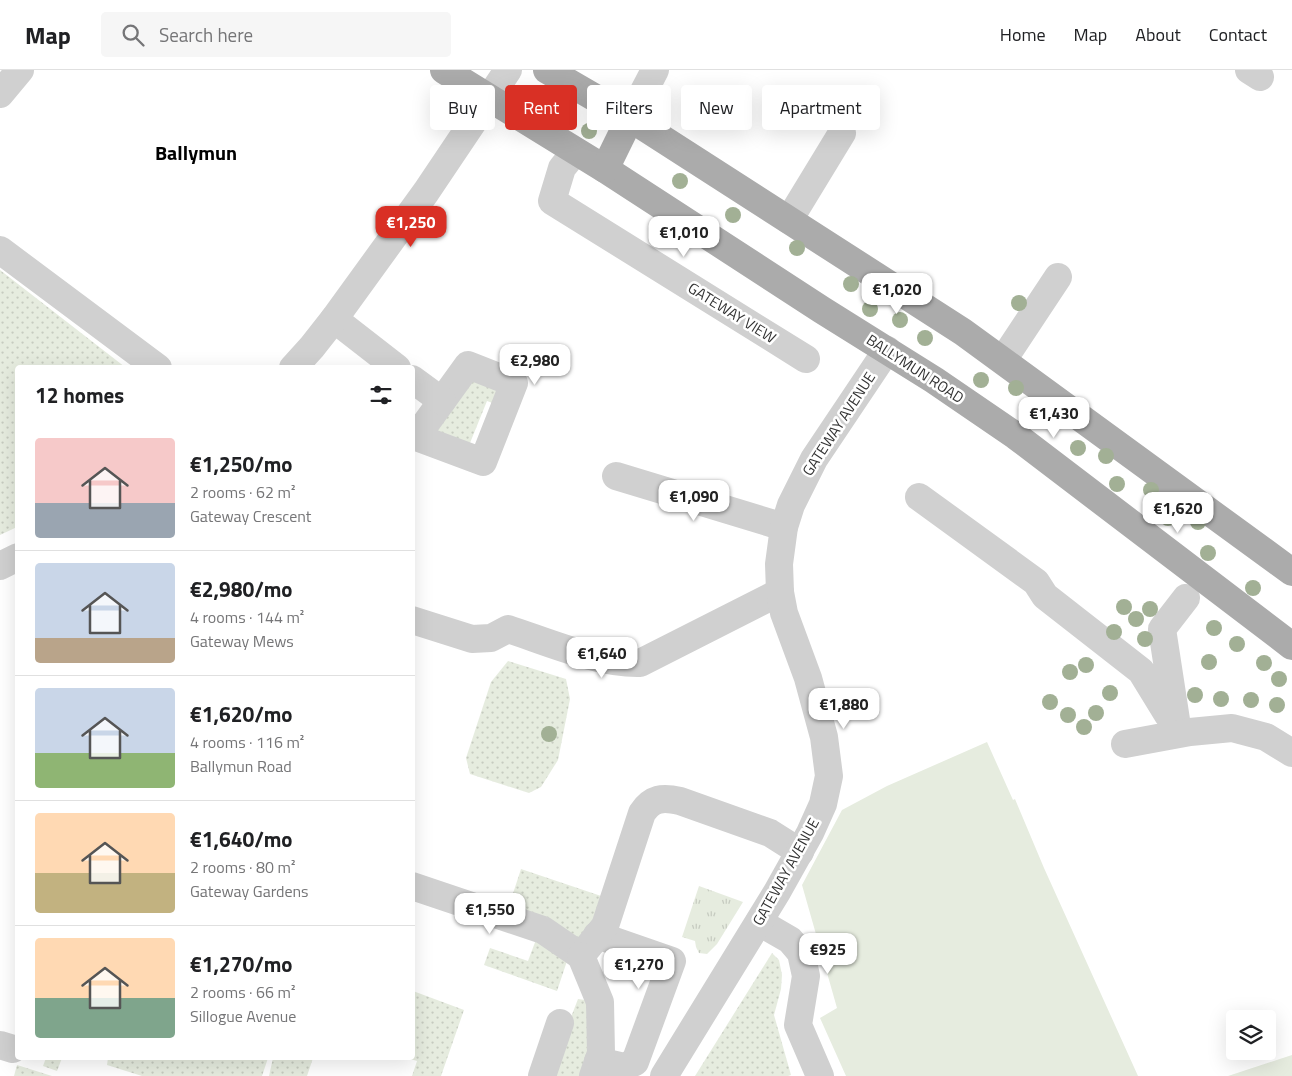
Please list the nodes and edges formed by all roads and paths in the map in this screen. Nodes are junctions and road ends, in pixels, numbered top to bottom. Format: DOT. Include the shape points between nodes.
graph roads {
  1 [pos="20,70"];
  2 [pos="444,70"];
  3 [pos="508,70"];
  4 [pos="548,70"];
  5 [pos="655,70"];
  6 [pos="469,85"];
  7 [pos="647,85"];
  8 [pos="495,88"];
  9 [pos="587,93"];
  10 [pos="0,94"];
  11 [pos="495,101"];
  12 [pos="467,130"];
  13 [pos="624,130"];
  14 [pos="649,130"];
  15 [pos="842,133"];
  16 [pos="575,152"];
  17 [pos="605,169"];
  18 [pos="789,220"];
  19 [pos="0,250"];
  20 [pos="1058,277"];
  21 [pos="334,319"];
  22 [pos="887,350"];
  23 [pos="806,359"];
  24 [pos="1004,360"];
  25 [pos="154,365"];
  26 [pos="296,365"];
  27 [pos="393,365"];
  28 [pos="415,381"];
  29 [pos="442,402"];
  30 [pos="616,476"];
  31 [pos="919,497"];
  32 [pos="784,527"];
  33 [pos="15,559"];
  34 [pos="0,566"];
  35 [pos="1292,572"];
  36 [pos="780,592"];
  37 [pos="1186,598"];
  38 [pos="415,621"];
  39 [pos="1292,646"];
  40 [pos="1125,744"];
  41 [pos="1292,753"];
  42 [pos="800,852"];
  43 [pos="415,887"];
  44 [pos="759,922"];
  45 [pos="589,945"];
  46 [pos="560,1023"];
  47 [pos="596,1068"];
  48 [pos="542,1076"];
  49 [pos="664,1076"];
  50 [pos="820,1076"];
  1 -- 10 [label="street"];
  2 -- 6 [label="main road, BALLYMUN ROAD"];
  3 -- 8 [label="street"];
  4 -- 9 [label="main road"];
  5 -- 7 [label="street"];
  11 -- 16 [label="main road, BALLYMUN ROAD"];
  12 -- 21 [label="street"];
  13 -- 17 [label="main road"];
  14 -- 18 [label="main road"];
  15 -- 18 [label="street"];
  16 -- 17 [label="main road, BALLYMUN ROAD"];
  16 -- 23 [label="street, GATEWAY VIEW" via="562,168 552,202"];
  17 -- 22 [label="main road, BALLYMUN ROAD"];
  18 -- 24 [label="main road"];
  19 -- 25 [label="street"];
  20 -- 24 [label="street"];
  21 -- 26 [label="street"];
  21 -- 27 [label="street"];
  22 -- 32 [label="street, GATEWAY AVENUE" via="814,459"];
  22 -- 39 [label="main road, BALLYMUN ROAD" via="1016,436"];
  24 -- 35 [label="main road"];
  28 -- 29 [label="street"];
  30 -- 32 [label="street"];
  31 -- 37 [label="street" via="1036,582 1045,596 1141,671 1168,715 1176,720 1162,629"];
  32 -- 36 [label="street, GATEWAY AVENUE"];
  33 -- 34 [label="street"];
  36 -- 38 [label="street" via="640,662 627,663 592,656 508,629 491,638 472,639"];
  36 -- 42 [label="street, GATEWAY AVENUE" via="822,729 829,776 822,804"];
  40 -- 41 [label="street" via="1232,728 1266,737"];
  42 -- 44 [label="street, GATEWAY AVENUE"];
  42 -- 45 [label="street" via="770,833 680,801 656,800 642,814 605,926"];
  43 -- 45 [label="street"];
  44 -- 49 [label="street, GATEWAY AVENUE"];
  44 -- 50 [label="street" via="790,940 801,953 806,976 798,1025"];
  45 -- 47 [label="street" via="600,1002 601,1054"];
  45 -- 47 [label="street" via="672,961 635,1062 624,1067"];
  46 -- 48 [label="street"];
}
